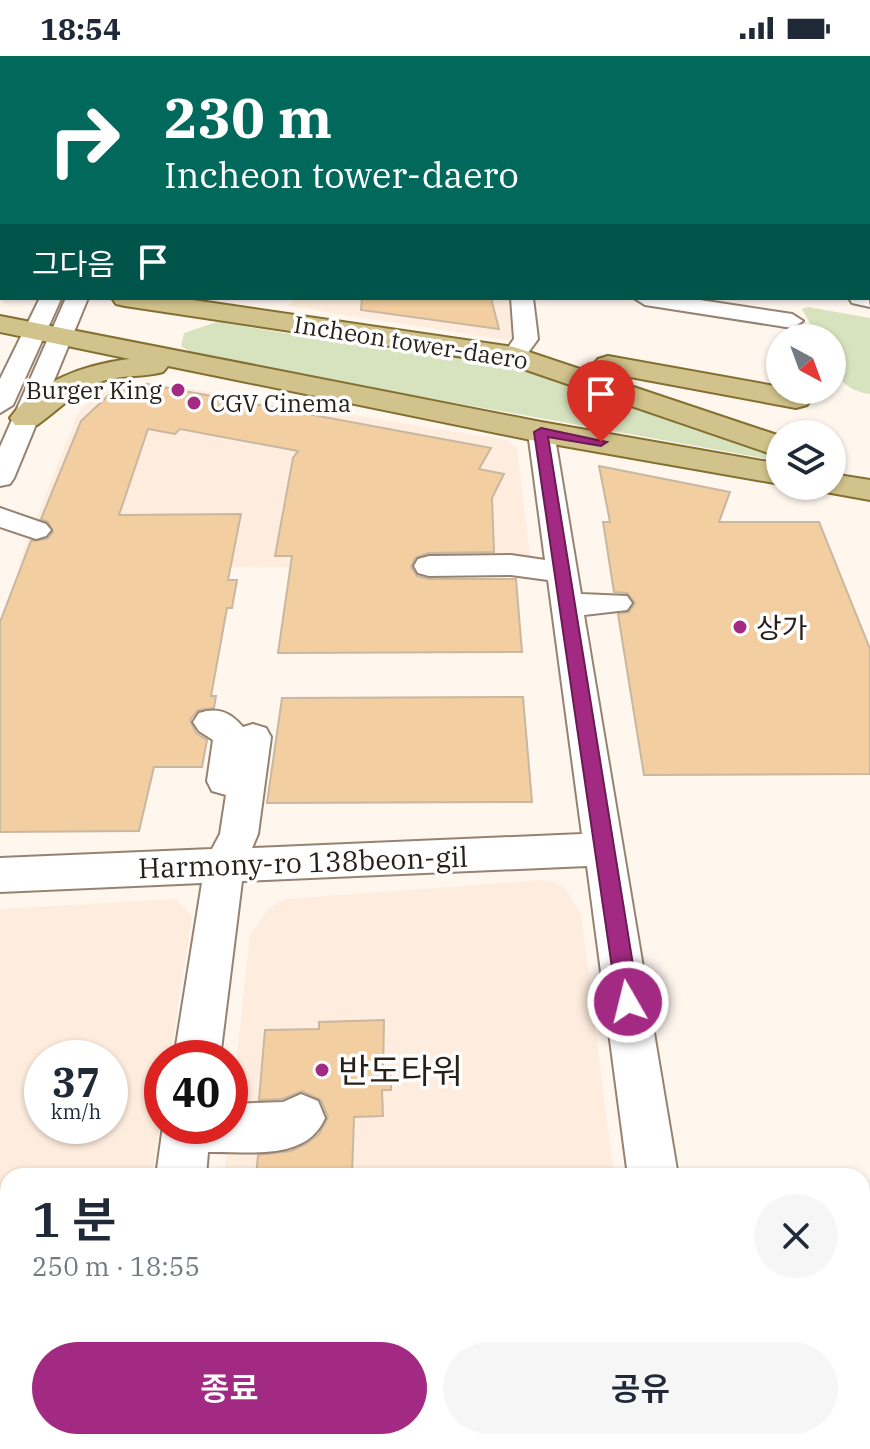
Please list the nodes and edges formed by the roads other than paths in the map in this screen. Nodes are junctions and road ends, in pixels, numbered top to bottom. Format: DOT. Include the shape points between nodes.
graph roads {
  1 [pos="50,300"];
  2 [pos="75,300"];
  3 [pos="138,300"];
  4 [pos="522,300"];
  5 [pos="655,300"];
  6 [pos="782,300"];
  7 [pos="273,320"];
  8 [pos="0,324"];
  9 [pos="772,324"];
  10 [pos="794,324"];
  11 [pos="48,333"];
  12 [pos="514,356"];
  13 [pos="203,364"];
  14 [pos="783,405"];
  15 [pos="13,412"];
  16 [pos="541,432"];
  17 [pos="766,442"];
  18 [pos="846,461"];
  19 [pos="870,465"];
  20 [pos="766,472"];
  21 [pos="0,478"];
  22 [pos="846,486"];
  23 [pos="870,490"];
  24 [pos="0,517"];
  25 [pos="36,530"];
  26 [pos="429,566"];
  27 [pos="564,589"];
  28 [pos="616,603"];
  29 [pos="211,722"];
  30 [pos="253,737"];
  31 [pos="606,849"];
  32 [pos="224,866"];
  33 [pos="0,875"];
  34 [pos="200,1040"];
  35 [pos="301,1118"];
  36 [pos="248,1127"];
  37 [pos="185,1144"];
  38 [pos="182,1168"];
  39 [pos="652,1168"];
  1 -- 11 [label="street"];
  2 -- 11 [label="street"];
  3 -- 7 [label="main road, Incheon tower-daero"];
  4 -- 12 [label="street" via="526,339"];
  5 -- 9 [label="street"];
  6 -- 10 [label="street"];
  7 -- 12 [label="main road, Incheon tower-daero"];
  7 -- 13 [label="main road" via="215,319 179,331 172,343 176,350"];
  8 -- 11 [label="main road"];
  11 -- 13 [label="main road"];
  11 -- 15 [label="street"];
  12 -- 14 [label="main road" via="558,357"];
  12 -- 17 [label="main road, Incheon tower-daero"];
  13 -- 15 [label="main road" via="121,367 94,374 59,392 47,405"];
  13 -- 16 [label="main road"];
  15 -- 21 [label="street"];
  16 -- 20 [label="main road"];
  16 -- 27 [label="street"];
  18 -- 19 [label="main road"];
  22 -- 23 [label="main road"];
  24 -- 25 [label="street"];
  26 -- 27 [label="street" via="511,565"];
  27 -- 28 [label="street"];
  27 -- 31 [label="street"];
  29 -- 32 [label="street" via="231,737 217,835"];
  30 -- 32 [label="street" via="239,834"];
  31 -- 32 [label="street, Harmony-ro 138beon-gil"];
  31 -- 39 [label="street"];
  32 -- 33 [label="street, Harmony-ro 138beon-gil"];
  32 -- 34 [label="street"];
  35 -- 36 [label="street" via="290,1126"];
  37 -- 38 [label="street"];
}
